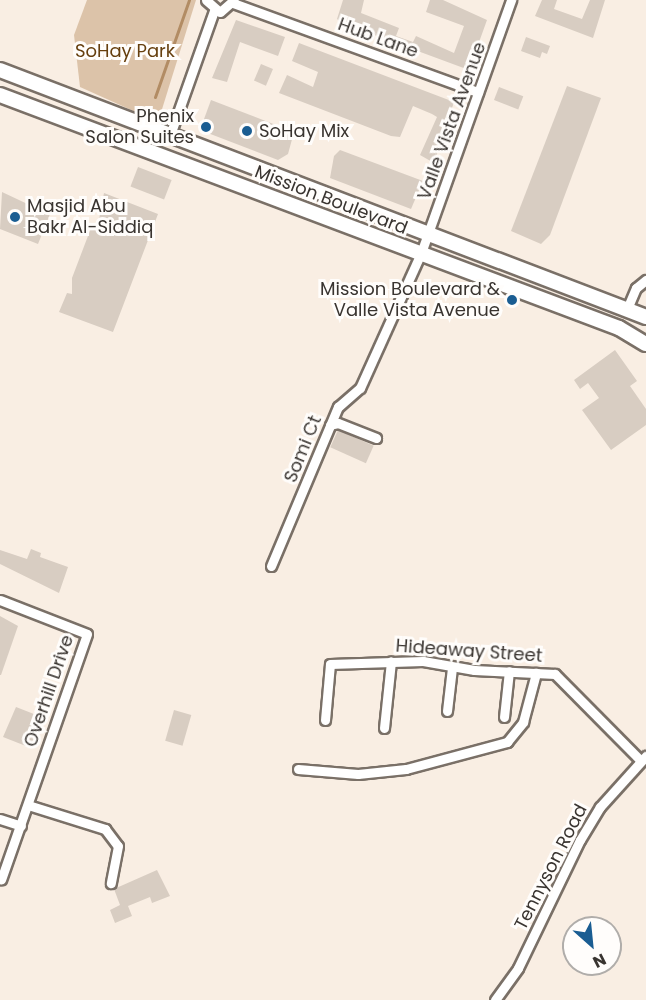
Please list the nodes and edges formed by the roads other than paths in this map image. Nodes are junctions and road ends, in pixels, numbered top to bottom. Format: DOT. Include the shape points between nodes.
graph roads {
  1 [pos="206,0"];
  2 [pos="511,0"];
  3 [pos="234,2"];
  4 [pos="250,3"];
  5 [pos="214,11"];
  6 [pos="0,70"];
  7 [pos="478,92"];
  8 [pos="0,95"];
  9 [pos="170,135"];
  10 [pos="430,232"];
  11 [pos="422,253"];
  12 [pos="646,280"];
  13 [pos="627,309"];
  14 [pos="646,317"];
  15 [pos="646,344"];
  16 [pos="330,425"];
  17 [pos="376,438"];
  18 [pos="271,566"];
  19 [pos="0,600"];
  20 [pos="391,661"];
  21 [pos="452,668"];
  22 [pos="509,671"];
  23 [pos="536,673"];
  24 [pos="447,711"];
  25 [pos="504,717"];
  26 [pos="325,720"];
  27 [pos="384,728"];
  28 [pos="644,758"];
  29 [pos="298,769"];
  30 [pos="28,805"];
  31 [pos="0,819"];
  32 [pos="21,826"];
  33 [pos="1,879"];
  34 [pos="111,883"];
  35 [pos="495,1000"];
  1 -- 5 [label="street"];
  2 -- 7 [label="street, Valle Vista Avenue"];
  3 -- 4 [label="street, Hub Lane"];
  3 -- 5 [label="street, Hub Lane" via="227,11"];
  4 -- 7 [label="street, Hub Lane"];
  5 -- 9 [label="street"];
  6 -- 9 [label="main road, Mission Boulevard"];
  7 -- 10 [label="street, Valle Vista Avenue"];
  8 -- 11 [label="main road, Mission Boulevard"];
  9 -- 10 [label="main road, Mission Boulevard"];
  10 -- 11 [label="street, Valle Vista Avenue"];
  10 -- 13 [label="main road, Mission Boulevard"];
  11 -- 15 [label="main road, Mission Boulevard" via="619,328"];
  11 -- 16 [label="street, Somi Ct" via="360,388 338,407"];
  12 -- 13 [label="street" via="636,288"];
  13 -- 14 [label="main road, Mission Boulevard"];
  16 -- 17 [label="street" via="338,423"];
  16 -- 18 [label="street, Somi Ct"];
  19 -- 30 [label="street, Overhill Drive" via="87,634"];
  20 -- 21 [label="street, Hideaway Street" via="423,661"];
  20 -- 26 [label="street, Hideaway Street" via="330,664"];
  20 -- 27 [label="street"];
  21 -- 22 [label="street, Hideaway Street"];
  21 -- 24 [label="street"];
  22 -- 23 [label="street, Hideaway Street"];
  22 -- 25 [label="street"];
  23 -- 28 [label="street, Hideaway Street" via="563,680"];
  23 -- 29 [label="street" via="519,732 507,742 406,769 358,774"];
  28 -- 35 [label="street, Tennyson Road" via="580,840 518,968"];
  30 -- 32 [label="street, Overhill Drive"];
  30 -- 34 [label="street" via="105,829 118,846"];
  31 -- 32 [label="street"];
  32 -- 33 [label="street, Overhill Drive"];
}
